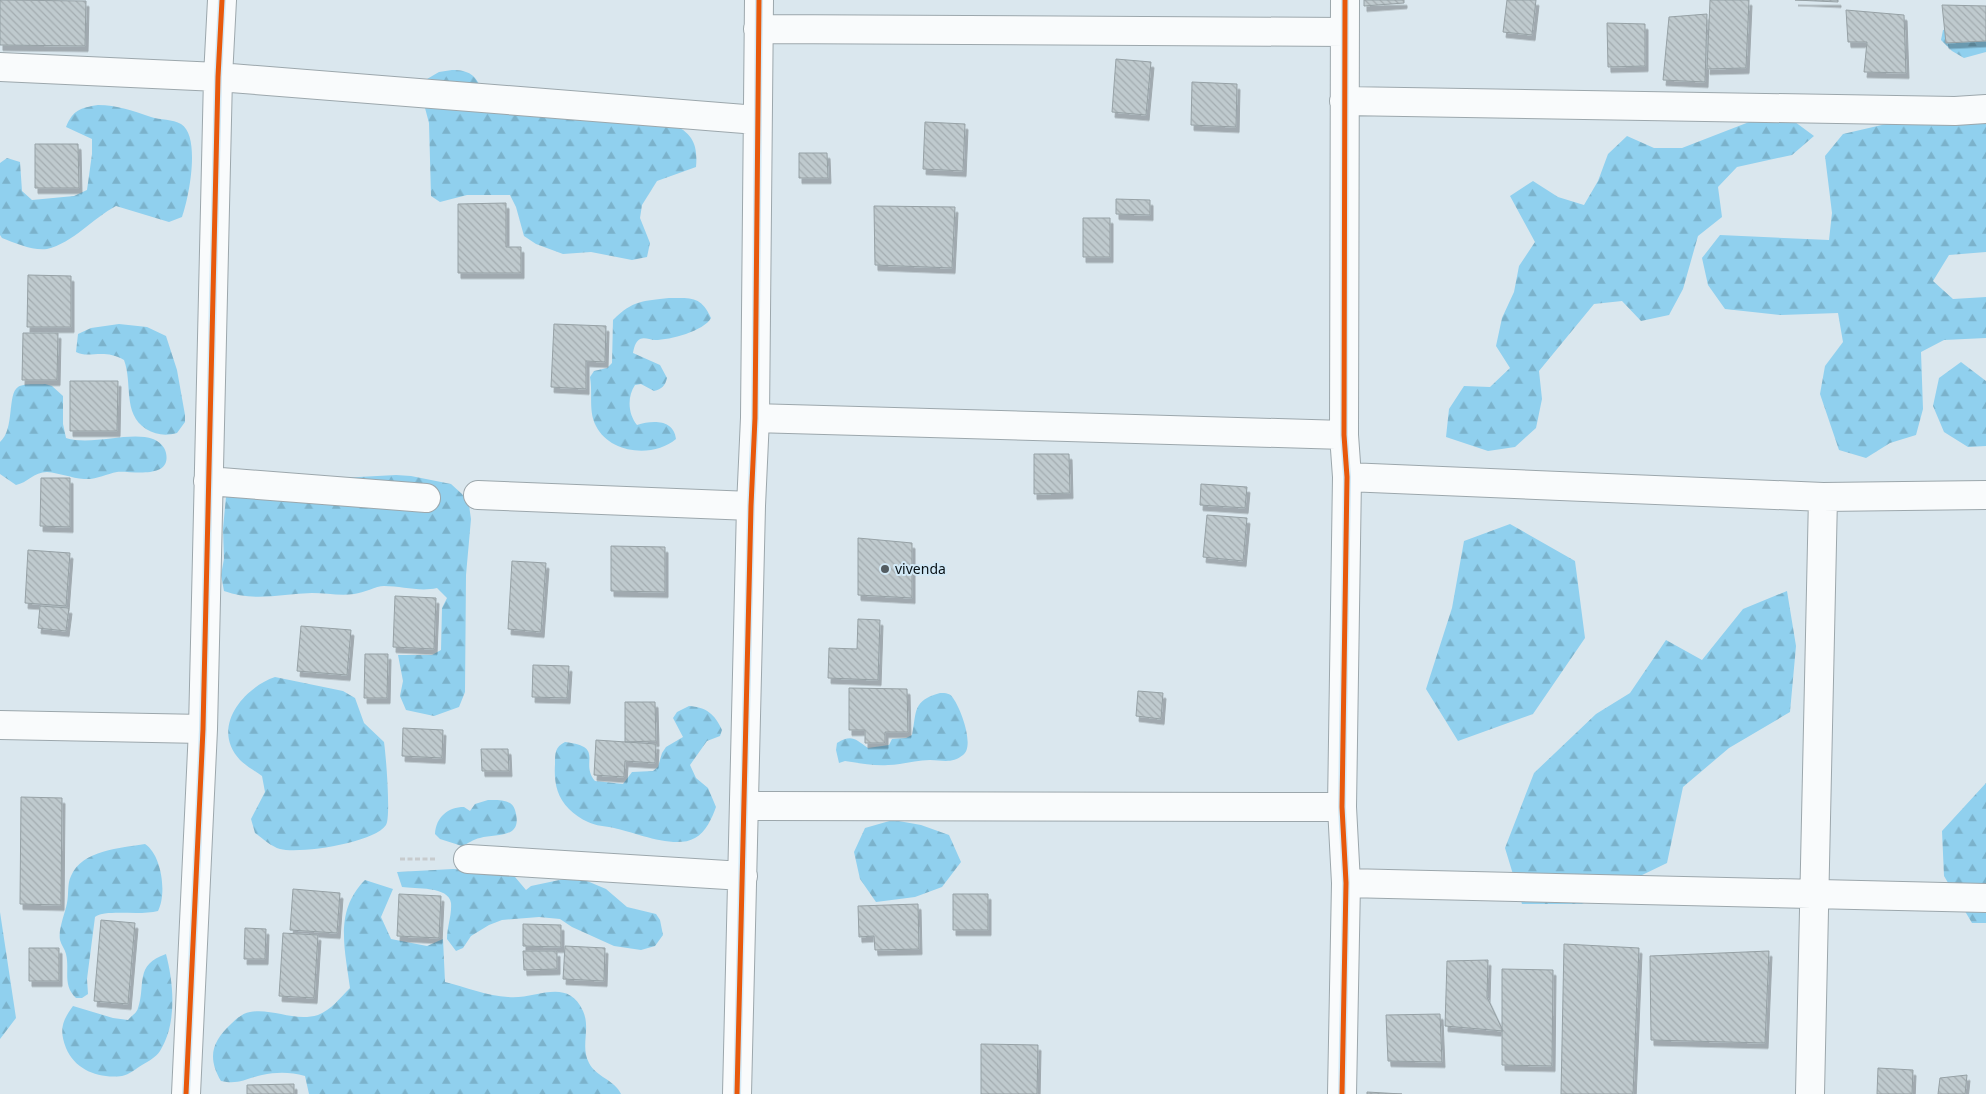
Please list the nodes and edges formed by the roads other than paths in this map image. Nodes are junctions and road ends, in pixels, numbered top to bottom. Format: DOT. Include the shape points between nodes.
graph roads {
  1 [pos="222,0"];
  2 [pos="759,0"];
  3 [pos="1345,0"];
  4 [pos="758,28"];
  5 [pos="1345,32"];
  6 [pos="0,67"];
  7 [pos="218,77"];
  8 [pos="1344,102"];
  9 [pos="1986,108"];
  10 [pos="757,120"];
  11 [pos="755,418"];
  12 [pos="1344,435"];
  13 [pos="1347,477"];
  14 [pos="208,481"];
  15 [pos="478,495"];
  16 [pos="1986,495"];
  17 [pos="1823,497"];
  18 [pos="426,498"];
  19 [pos="751,506"];
  20 [pos="0,725"];
  21 [pos="202,729"];
  22 [pos="744,806"];
  23 [pos="1342,807"];
  24 [pos="468,859"];
  25 [pos="743,876"];
  26 [pos="1346,883"];
  27 [pos="1816,895"];
  28 [pos="1986,898"];
  29 [pos="186,1094"];
  30 [pos="738,1094"];
  31 [pos="1342,1094"];
  32 [pos="1810,1094"];
  1 -- 7 [label="street"];
  2 -- 4 [label="street"];
  3 -- 5 [label="street"];
  4 -- 5 [label="street"];
  4 -- 10 [label="street"];
  5 -- 8 [label="street"];
  6 -- 7 [label="street"];
  7 -- 10 [label="street"];
  7 -- 14 [label="street"];
  8 -- 9 [label="street" via="1955,111"];
  8 -- 12 [label="street"];
  10 -- 11 [label="street"];
  11 -- 12 [label="street"];
  11 -- 19 [label="street"];
  12 -- 13 [label="street"];
  13 -- 17 [label="street"];
  13 -- 23 [label="street"];
  14 -- 18 [label="street"];
  14 -- 21 [label="street"];
  15 -- 19 [label="street"];
  16 -- 17 [label="street"];
  17 -- 27 [label="street"];
  19 -- 22 [label="street"];
  20 -- 21 [label="street"];
  21 -- 29 [label="street"];
  22 -- 23 [label="street"];
  22 -- 25 [label="street"];
  23 -- 26 [label="street"];
  24 -- 25 [label="street"];
  25 -- 30 [label="street"];
  26 -- 27 [label="street"];
  26 -- 31 [label="street"];
  27 -- 28 [label="street"];
  27 -- 32 [label="street"];
}
